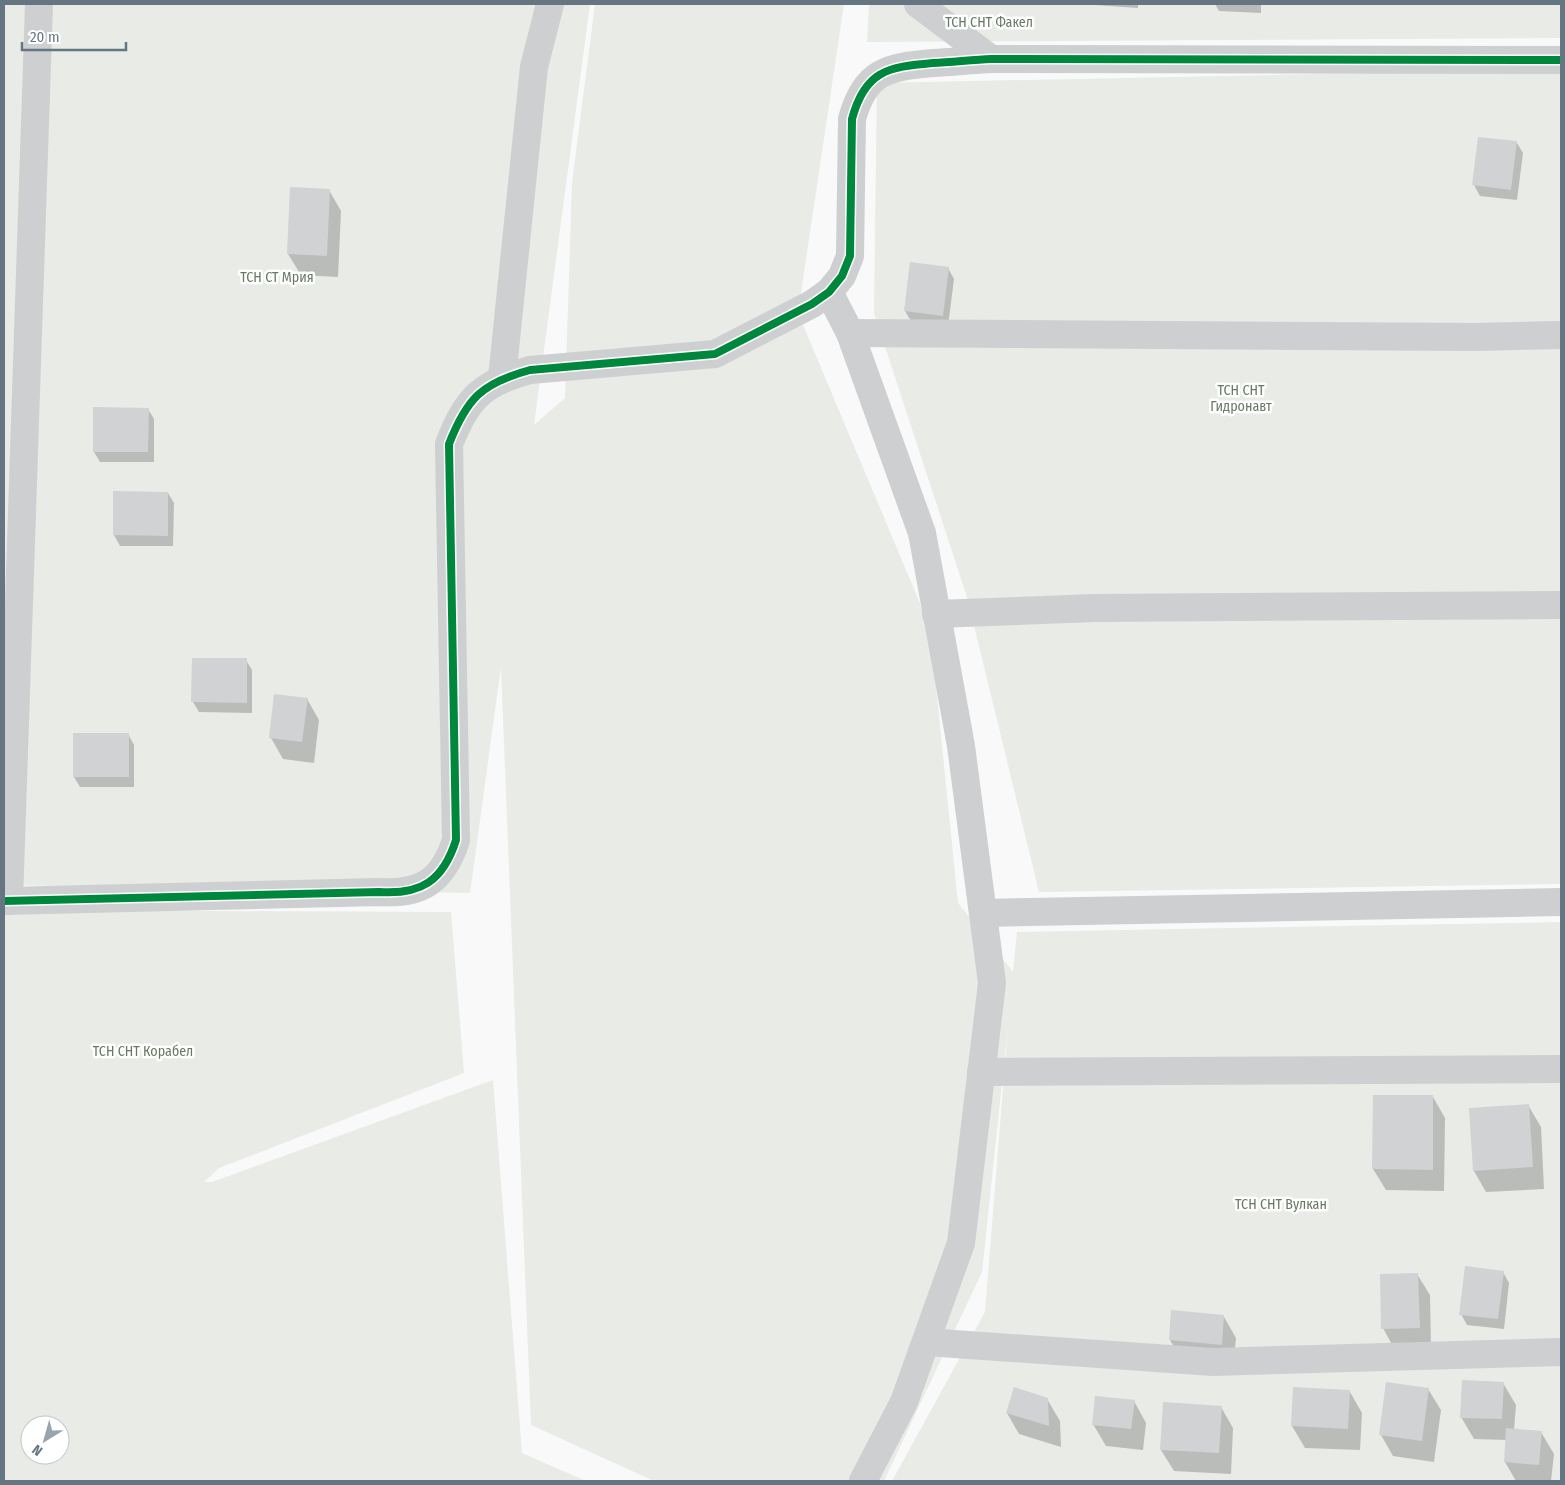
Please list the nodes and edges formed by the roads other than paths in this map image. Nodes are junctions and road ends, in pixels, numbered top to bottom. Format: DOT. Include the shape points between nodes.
graph roads {
  1 [pos="39,4"];
  2 [pos="550,4"];
  3 [pos="918,4"];
  4 [pos="991,59"];
  5 [pos="1561,60"];
  6 [pos="829,292"];
  7 [pos="850,333"];
  8 [pos="1561,335"];
  9 [pos="502,378"];
  10 [pos="1561,605"];
  11 [pos="936,614"];
  12 [pos="6,901"];
  13 [pos="1561,902"];
  14 [pos="983,913"];
  15 [pos="1561,1069"];
  16 [pos="981,1072"];
  17 [pos="926,1342"];
  18 [pos="1561,1352"];
  19 [pos="863,1481"];
  1 -- 12 [label="street"];
  2 -- 9 [label="street" via="534,67"];
  3 -- 4 [label="street"];
  4 -- 5 [label="street"];
  4 -- 6 [label="street" via="898,66 881,73 866,86 852,119 850,256 842,276"];
  6 -- 7 [label="street"];
  6 -- 9 [label="street" via="714,354 530,370"];
  7 -- 8 [label="street"];
  7 -- 11 [label="street" via="922,533"];
  9 -- 12 [label="street" via="478,394 460,417 449,444 456,840 450,860 437,877 420,888 399,894"];
  10 -- 11 [label="street" via="1095,608"];
  11 -- 14 [label="street" via="960,746"];
  13 -- 14 [label="street"];
  14 -- 16 [label="street" via="992,982"];
  15 -- 16 [label="street"];
  16 -- 17 [label="street" via="961,1243"];
  17 -- 18 [label="street" via="1213,1362"];
  17 -- 19 [label="street" via="904,1402"];
}
